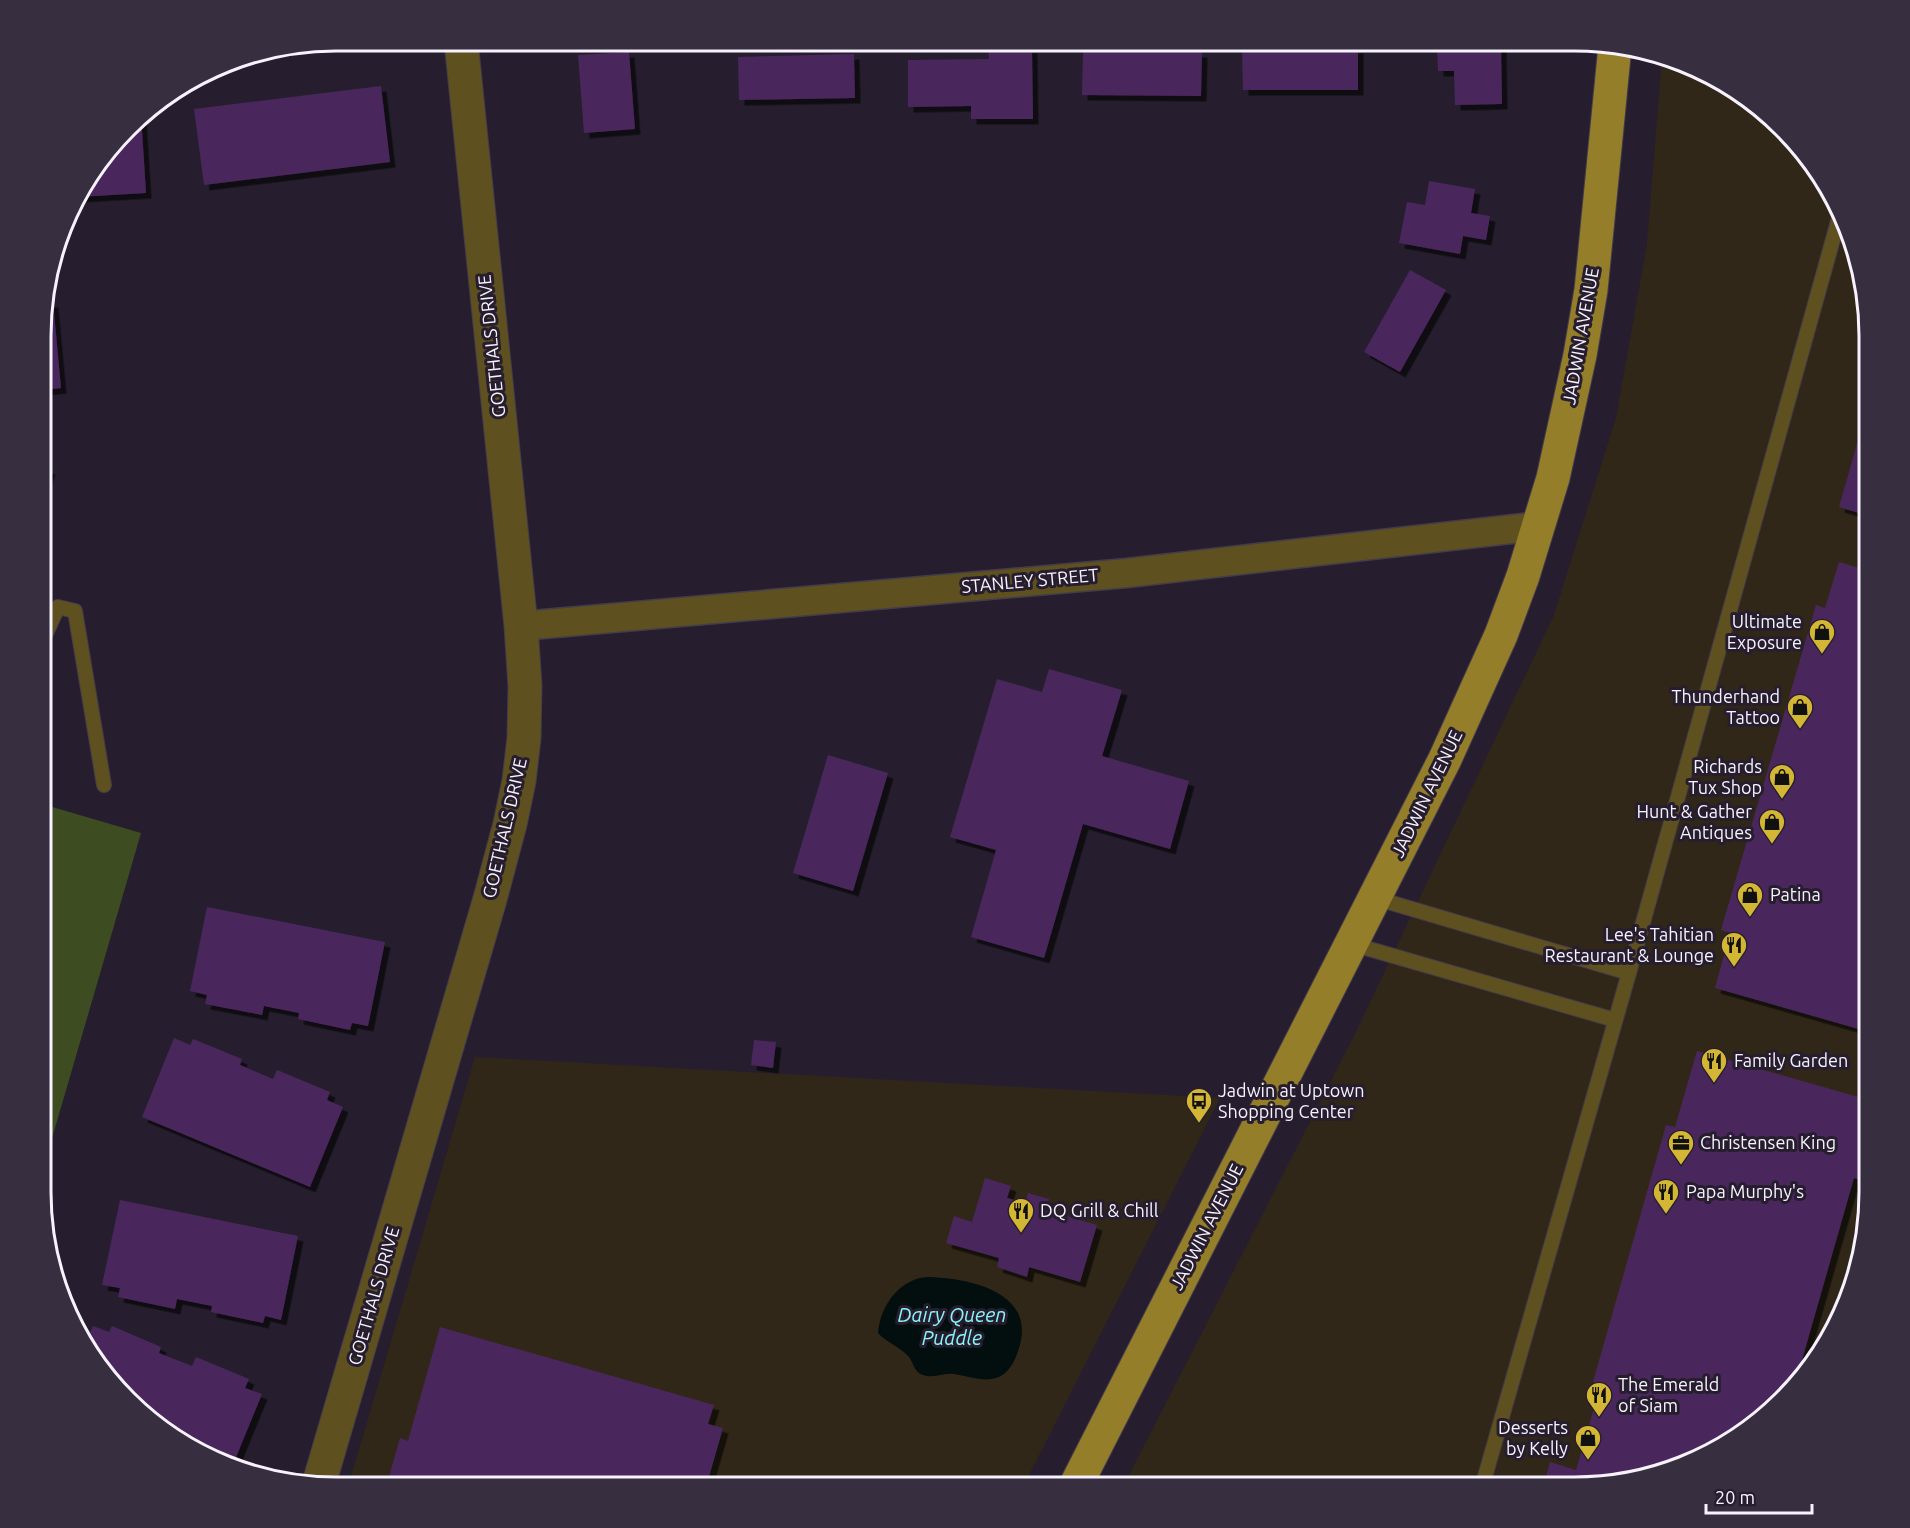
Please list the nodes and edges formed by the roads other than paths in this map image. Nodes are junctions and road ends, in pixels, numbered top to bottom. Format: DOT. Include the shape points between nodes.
graph roads {
  1 [pos="462,51"];
  2 [pos="1614,54"];
  3 [pos="1837,226"];
  4 [pos="1539,526"];
  5 [pos="51,621"];
  6 [pos="521,626"];
  7 [pos="104,785"];
  8 [pos="1375,898"];
  9 [pos="1352,944"];
  10 [pos="1629,973"];
  11 [pos="1615,1020"];
  12 [pos="321,1476"];
  13 [pos="1080,1477"];
  14 [pos="1485,1477"];
  1 -- 6 [label="street, GOETHALS DRIVE"];
  2 -- 4 [label="main road, JADWIN AVENUE" via="1591,290 1568,416"];
  3 -- 10 [label="lane"];
  4 -- 6 [label="street, STANLEY STREET" via="1127,573"];
  4 -- 8 [label="main road, JADWIN AVENUE" via="1475,697"];
  5 -- 7 [label="lane" via="57,607 75,611"];
  6 -- 12 [label="street, GOETHALS DRIVE" via="524,738 510,824"];
  8 -- 9 [label="main road, JADWIN AVENUE"];
  8 -- 10 [label="lane"];
  9 -- 11 [label="lane"];
  9 -- 13 [label="main road, JADWIN AVENUE"];
  10 -- 11 [label="lane"];
  11 -- 14 [label="lane"];
}
